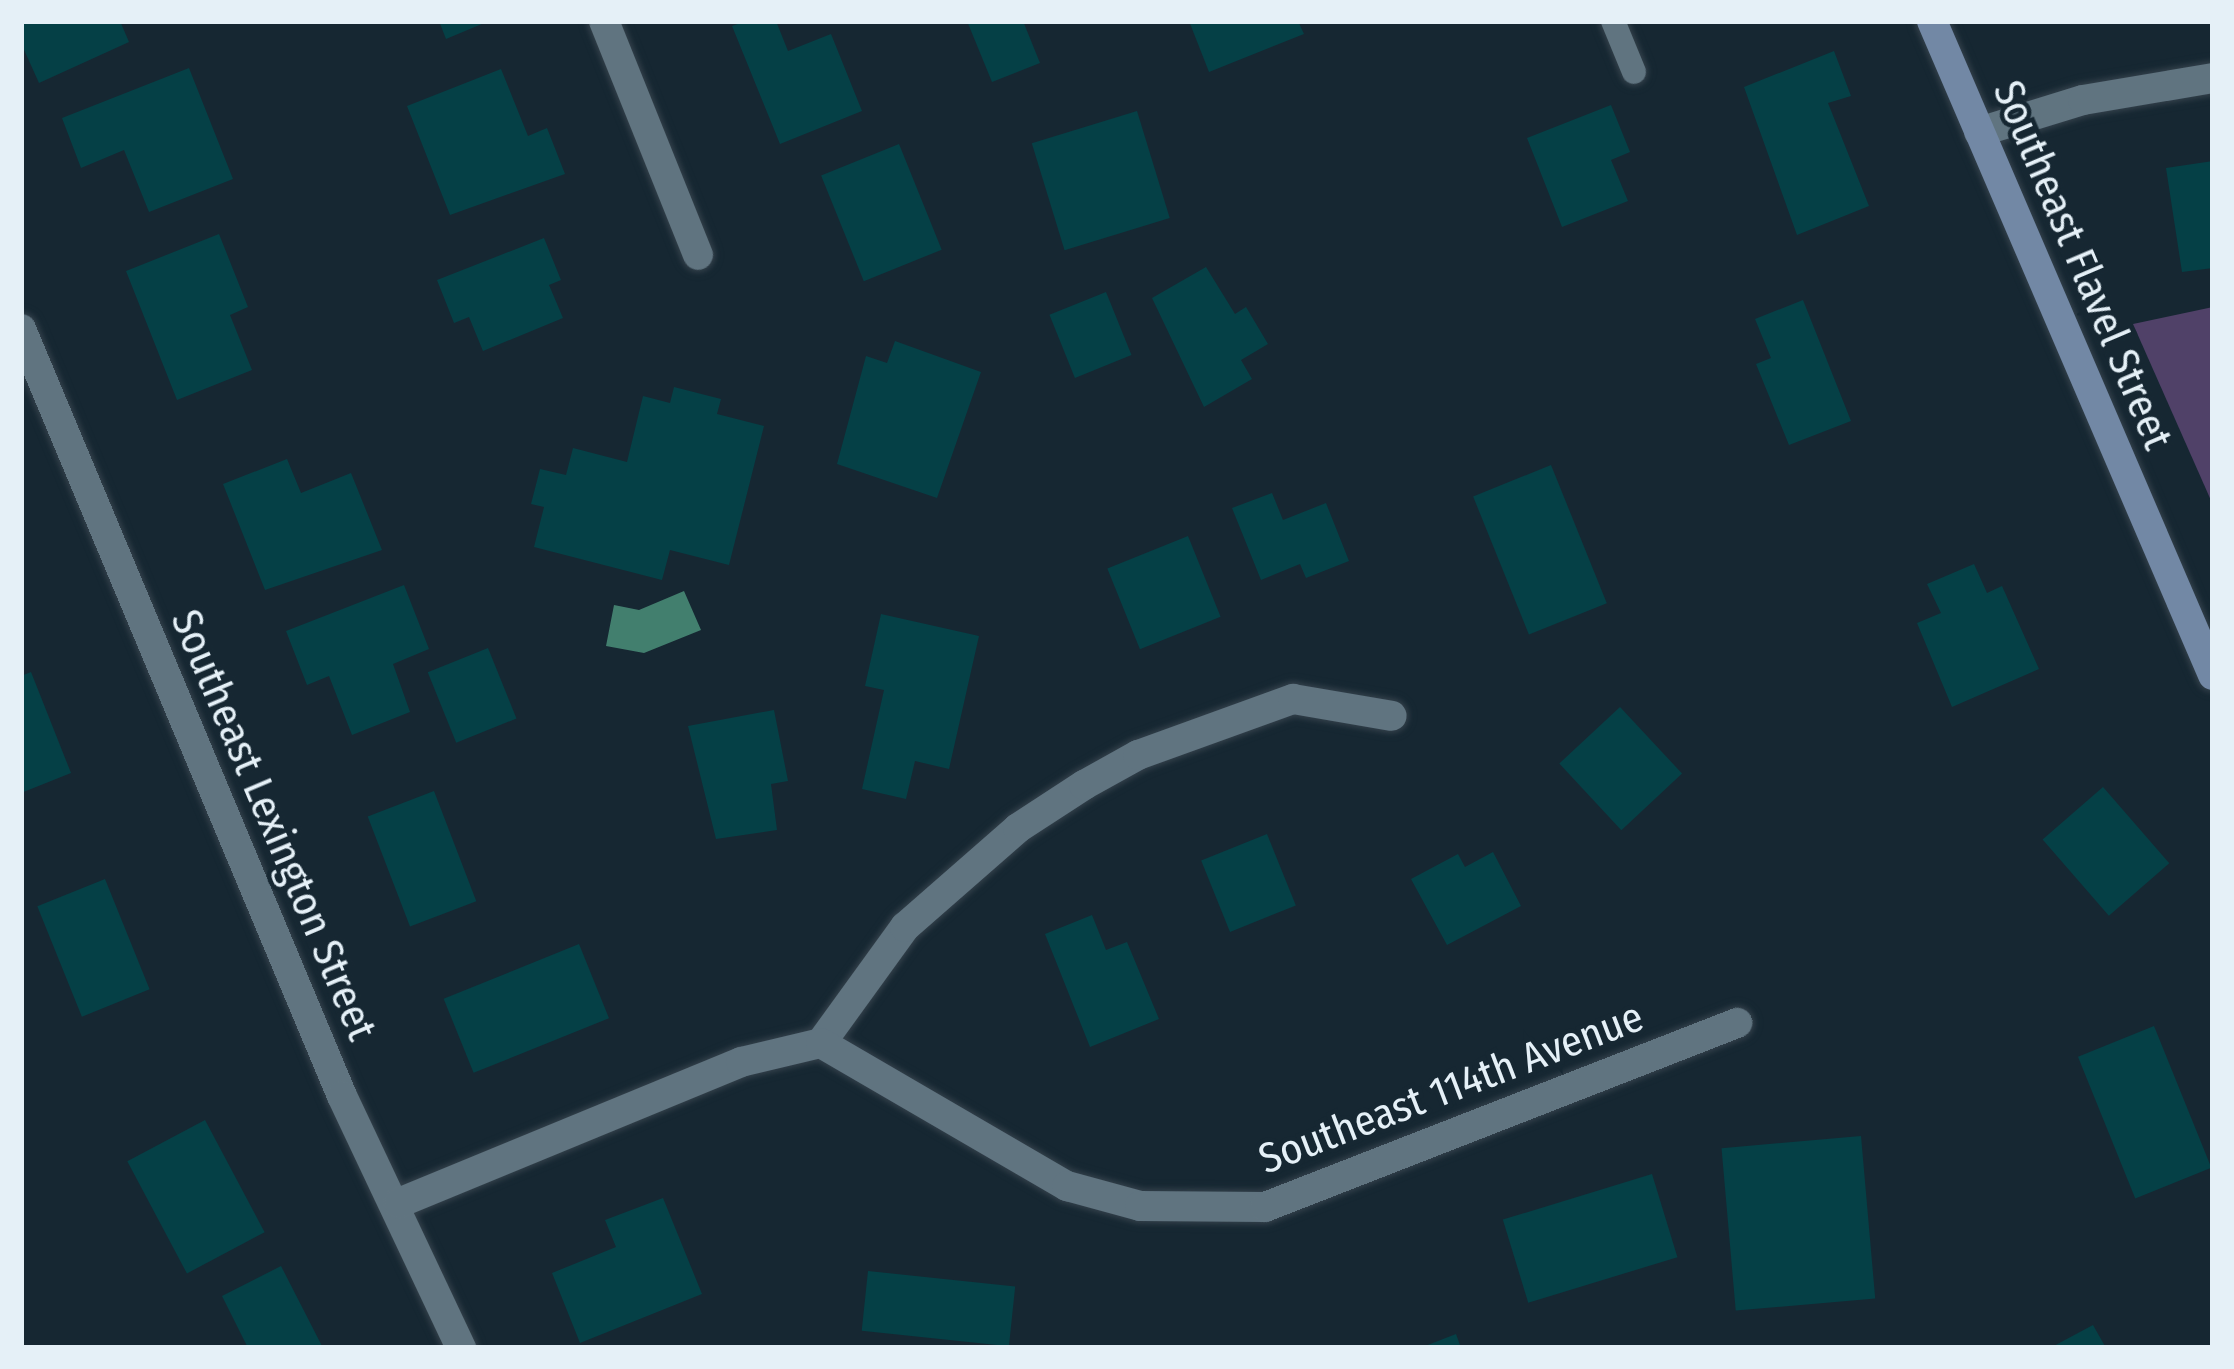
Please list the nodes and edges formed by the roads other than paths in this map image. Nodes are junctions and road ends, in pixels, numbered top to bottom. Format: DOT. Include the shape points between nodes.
graph roads {
  1 [pos="604,21"];
  2 [pos="1613,21"];
  3 [pos="1932,21"];
  4 [pos="1634,72"];
  5 [pos="2213,78"];
  6 [pos="1979,131"];
  7 [pos="698,255"];
  8 [pos="21,328"];
  9 [pos="2213,675"];
  10 [pos="1392,716"];
  11 [pos="1737,1023"];
  12 [pos="821,1043"];
  13 [pos="399,1203"];
  14 [pos="461,1348"];
  1 -- 7 [label="street"];
  2 -- 4 [label="lane"];
  3 -- 6 [label="street, Southeast Flavel Street"];
  5 -- 6 [label="street" via="2083,100"];
  6 -- 9 [label="street, Southeast Flavel Street"];
  8 -- 13 [label="street, Southeast Lexington Street" via="343,1096"];
  10 -- 12 [label="street" via="1293,699 1138,754 1018,828 904,926"];
  11 -- 12 [label="street, Southeast 114th Avenue" via="1329,1186 1265,1207 1212,1211 1140,1206 1066,1186"];
  12 -- 13 [label="street" via="741,1062"];
  13 -- 14 [label="street, Southeast Lexington Street"];
}
